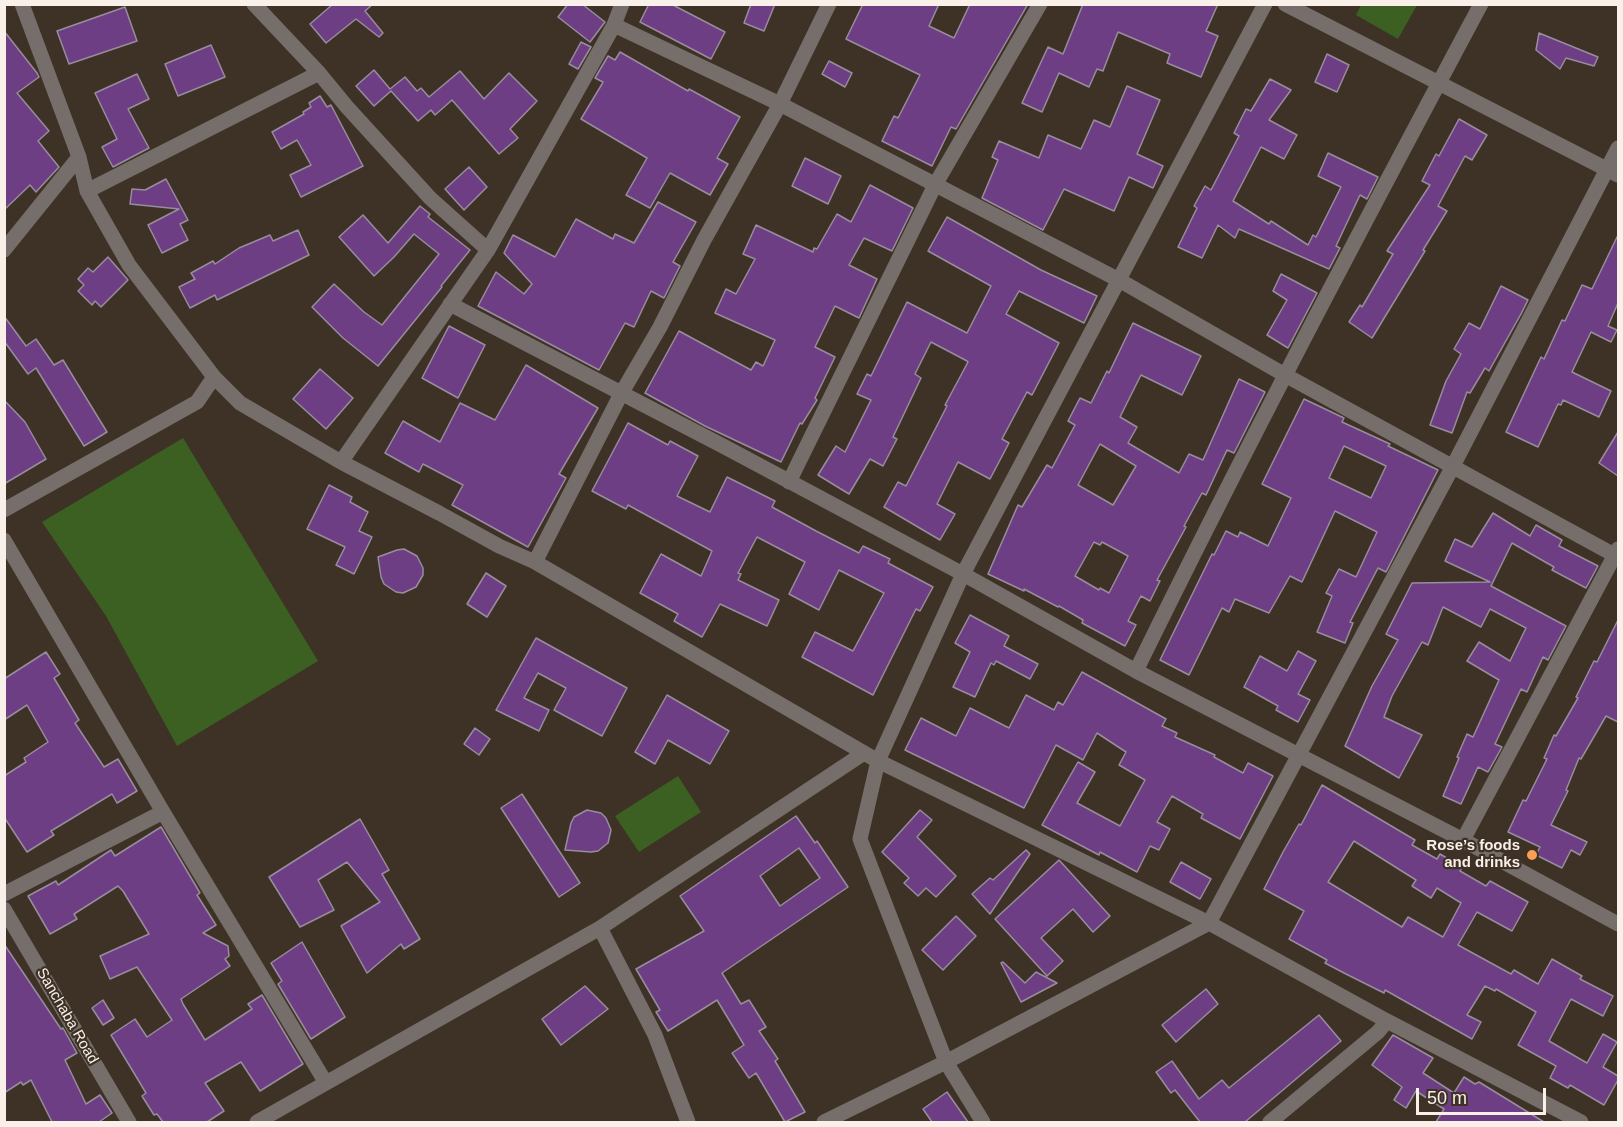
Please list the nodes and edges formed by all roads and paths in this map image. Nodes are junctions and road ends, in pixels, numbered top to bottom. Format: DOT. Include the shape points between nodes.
graph roads {
  1 [pos="22,4"];
  2 [pos="254,4"];
  3 [pos="622,4"];
  4 [pos="829,4"];
  5 [pos="1040,4"];
  6 [pos="1265,4"];
  7 [pos="1285,4"];
  8 [pos="1481,4"];
  9 [pos="614,25"];
  10 [pos="319,73"];
  11 [pos="1439,84"];
  12 [pos="780,104"];
  13 [pos="1618,147"];
  14 [pos="79,157"];
  15 [pos="1613,172"];
  16 [pos="935,185"];
  17 [pos="87,191"];
  18 [pos="4,250"];
  19 [pos="488,250"];
  20 [pos="1119,280"];
  21 [pos="450,304"];
  22 [pos="1285,375"];
  23 [pos="214,377"];
  24 [pos="621,394"];
  25 [pos="341,462"];
  26 [pos="1453,466"];
  27 [pos="789,482"];
  28 [pos="4,510"];
  29 [pos="4,540"];
  30 [pos="1617,553"];
  31 [pos="534,562"];
  32 [pos="963,574"];
  33 [pos="1136,671"];
  34 [pos="864,753"];
  35 [pos="1299,755"];
  36 [pos="879,761"];
  37 [pos="163,812"];
  38 [pos="1463,840"];
  39 [pos="4,894"];
  40 [pos="4,909"];
  41 [pos="1209,923"];
  42 [pos="1618,924"];
  43 [pos="600,928"];
  44 [pos="1387,1021"];
  45 [pos="946,1062"];
  46 [pos="326,1083"];
  47 [pos="1551,1116"];
  48 [pos="129,1122"];
  49 [pos="257,1122"];
  50 [pos="688,1122"];
  51 [pos="824,1122"];
  52 [pos="982,1122"];
  53 [pos="1270,1122"];
  54 [pos="1581,1122"];
  1 -- 14 [label="street"];
  2 -- 10 [label="street"];
  3 -- 9 [label="street"];
  4 -- 12 [label="street"];
  5 -- 16 [label="street"];
  6 -- 20 [label="street"];
  7 -- 11 [label="street"];
  8 -- 11 [label="street"];
  9 -- 12 [label="street"];
  9 -- 19 [label="street"];
  10 -- 17 [label="street"];
  10 -- 19 [label="street" via="430,198"];
  11 -- 15 [label="street"];
  11 -- 22 [label="street"];
  12 -- 16 [label="street"];
  12 -- 24 [label="street"];
  13 -- 15 [label="street"];
  14 -- 17 [label="street"];
  14 -- 18 [label="street"];
  15 -- 26 [label="street"];
  16 -- 20 [label="street"];
  16 -- 27 [label="street"];
  17 -- 23 [label="street" via="129,265"];
  19 -- 21 [label="street"];
  20 -- 22 [label="street"];
  20 -- 32 [label="street"];
  21 -- 24 [label="street"];
  21 -- 25 [label="street"];
  22 -- 26 [label="street"];
  22 -- 33 [label="street"];
  23 -- 25 [label="street" via="240,403"];
  23 -- 28 [label="street" via="197,402"];
  24 -- 27 [label="street"];
  24 -- 31 [label="street"];
  25 -- 31 [label="street"];
  26 -- 30 [label="street"];
  26 -- 35 [label="street"];
  27 -- 32 [label="street"];
  29 -- 37 [label="street"];
  30 -- 38 [label="street"];
  31 -- 34 [label="street"];
  32 -- 33 [label="street"];
  32 -- 36 [label="street"];
  33 -- 35 [label="street"];
  34 -- 36 [label="street"];
  34 -- 43 [label="street"];
  35 -- 38 [label="street"];
  35 -- 41 [label="street"];
  36 -- 41 [label="street"];
  36 -- 45 [label="street" via="860,839"];
  37 -- 39 [label="street"];
  37 -- 46 [label="street"];
  38 -- 42 [label="street"];
  40 -- 48 [label="street, Sanchaba Road"];
  41 -- 44 [label="street"];
  41 -- 45 [label="street"];
  43 -- 46 [label="street"];
  43 -- 50 [label="street" via="655,1035"];
  44 -- 47 [label="street"];
  44 -- 53 [label="street"];
  45 -- 51 [label="street"];
  45 -- 52 [label="street"];
  46 -- 49 [label="street"];
  47 -- 54 [label="street"];
}
